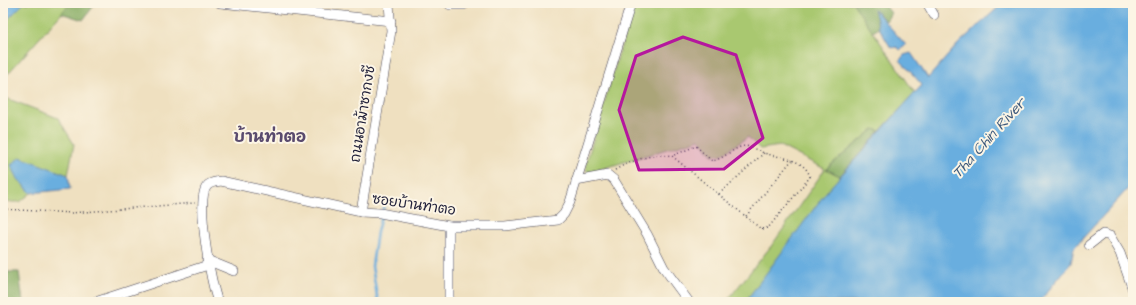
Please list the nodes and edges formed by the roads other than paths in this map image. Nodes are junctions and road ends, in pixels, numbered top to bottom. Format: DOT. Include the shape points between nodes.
graph roads {
  1 [pos="220,3"];
  2 [pos="389,3"];
  3 [pos="448,3"];
  4 [pos="631,3"];
  5 [pos="927,3"];
  6 [pos="464,5"];
  7 [pos="934,15"];
  8 [pos="391,21"];
  9 [pos="576,181"];
  10 [pos="361,212"];
  11 [pos="449,226"];
  12 [pos="1088,245"];
  13 [pos="208,262"];
  14 [pos="234,271"];
  15 [pos="1133,290"];
  16 [pos="95,302"];
  17 [pos="218,302"];
  18 [pos="449,302"];
  19 [pos="689,302"];
  1 -- 8 [label="street"];
  2 -- 8 [label="street, ถนนอาม้าซากงซี"];
  3 -- 6 [label="street"];
  4 -- 9 [label="street, ซอยบ้านท่าตอ"];
  5 -- 7 [label="street"];
  8 -- 10 [label="street, ถนนอาม้าซากงซี"];
  9 -- 11 [label="street, ซอยบ้านท่าตอ" via="564,214 558,220 504,226"];
  9 -- 19 [label="street" via="608,175 614,180 647,234 664,268"];
  10 -- 11 [label="street, ซอยบ้านท่าตอ"];
  10 -- 13 [label="street, ซอยบ้านท่าตอ" via="221,181 207,185 203,193 203,202"];
  11 -- 18 [label="street"];
  12 -- 15 [label="street" via="1103,234 1110,236 1120,253"];
  13 -- 14 [label="street"];
  13 -- 16 [label="street"];
  13 -- 17 [label="street, ซอยบ้านท่าตอ"];
}
